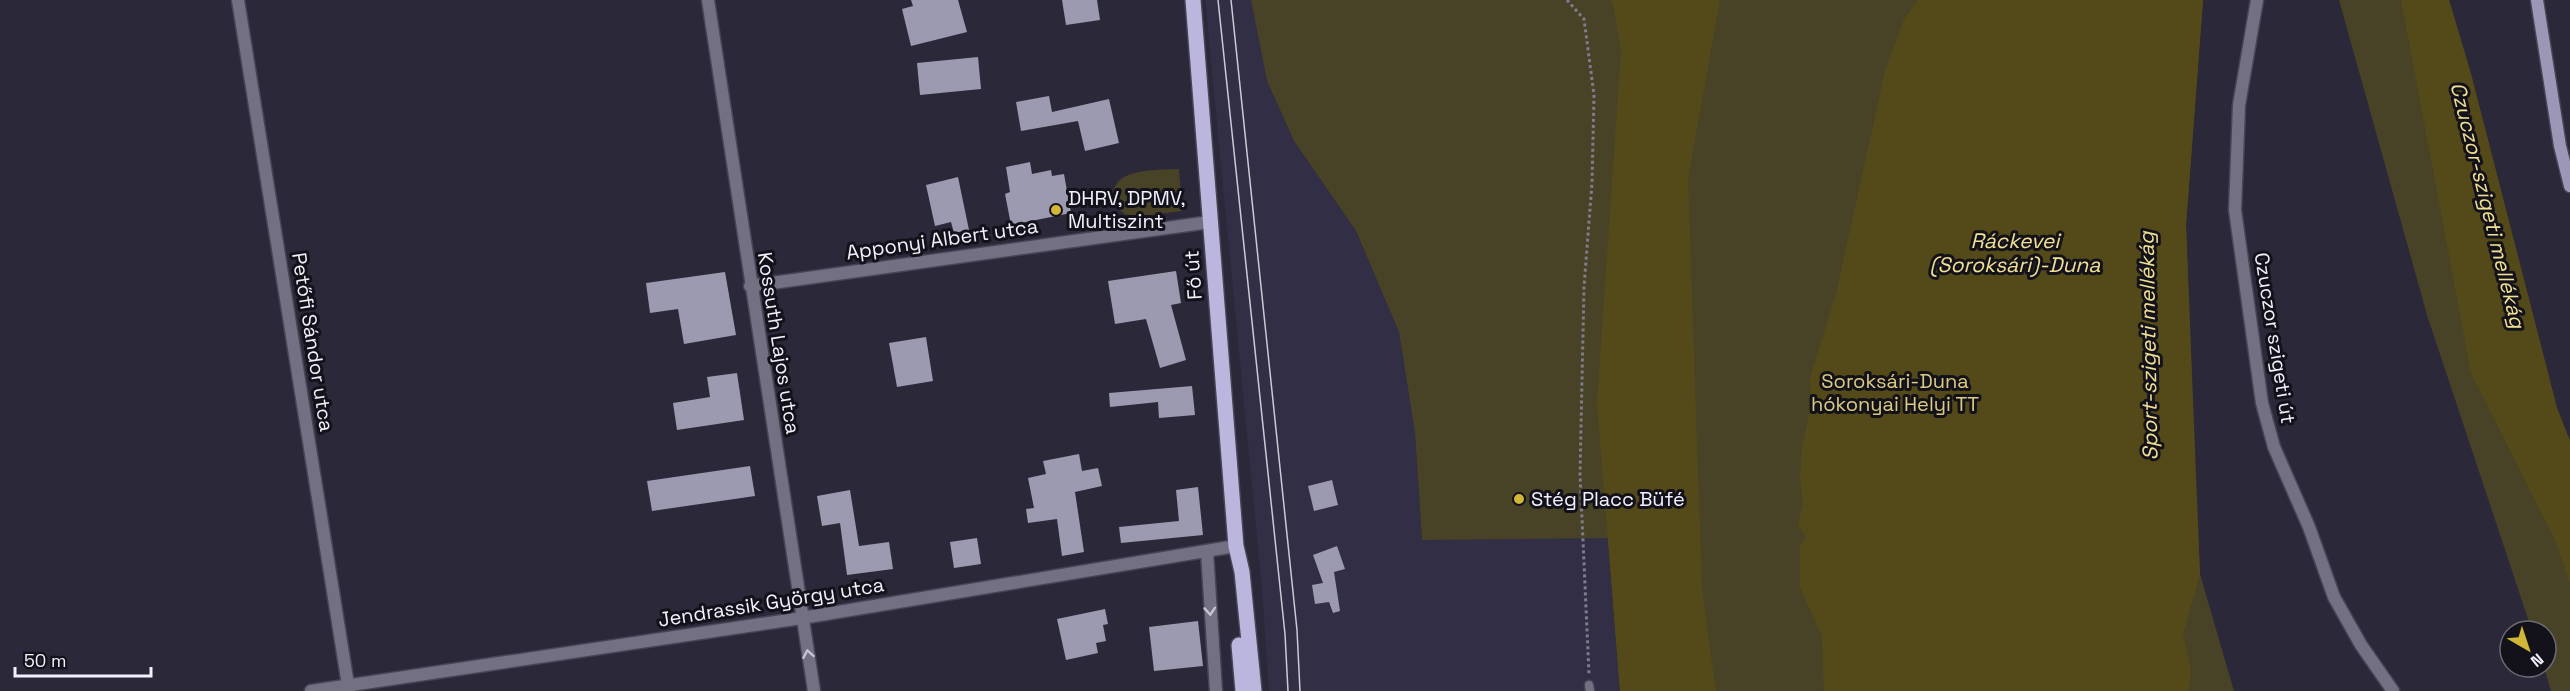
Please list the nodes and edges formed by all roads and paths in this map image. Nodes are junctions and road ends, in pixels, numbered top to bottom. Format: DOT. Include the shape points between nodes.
graph roads {
  1 [pos="238,0"];
  2 [pos="708,0"];
  3 [pos="1193,0"];
  4 [pos="1567,0"];
  5 [pos="2257,0"];
  6 [pos="2537,0"];
  7 [pos="2570,186"];
  8 [pos="1210,222"];
  9 [pos="750,286"];
  10 [pos="1236,546"];
  11 [pos="1207,552"];
  12 [pos="802,618"];
  13 [pos="348,688"];
  14 [pos="1590,688"];
  15 [pos="311,691"];
  16 [pos="814,691"];
  17 [pos="1216,691"];
  18 [pos="1243,691"];
  19 [pos="1254,691"];
  20 [pos="2393,691"];
  1 -- 13 [label="street, Petőfi Sándor utca"];
  2 -- 9 [label="street, Kossuth Lajos utca"];
  3 -- 8 [label="main road, Fő út"];
  4 -- 14 [label="path" via="1584,19 1594,95 1580,474"];
  5 -- 20 [label="street, Czuczor szigeti út" via="2240,105 2235,210 2262,403 2274,447 2334,597"];
  6 -- 7 [label="street"];
  8 -- 9 [label="street, Apponyi Albert utca"];
  8 -- 10 [label="main road, Fő út"];
  9 -- 12 [label="street, Kossuth Lajos utca"];
  10 -- 11 [label="street, Jendrassik György utca"];
  10 -- 18 [label="main road, Fő út" via="1233,574"];
  10 -- 19 [label="main road, Fő út"];
  11 -- 12 [label="street, Jendrassik György utca"];
  11 -- 17 [label="street, one-way"];
  12 -- 13 [label="street, Jendrassik György utca"];
  16 -- 12 [label="street, Kossuth Lajos utca, one-way"];
  13 -- 15 [label="street, Jendrassik György utca"];
}
